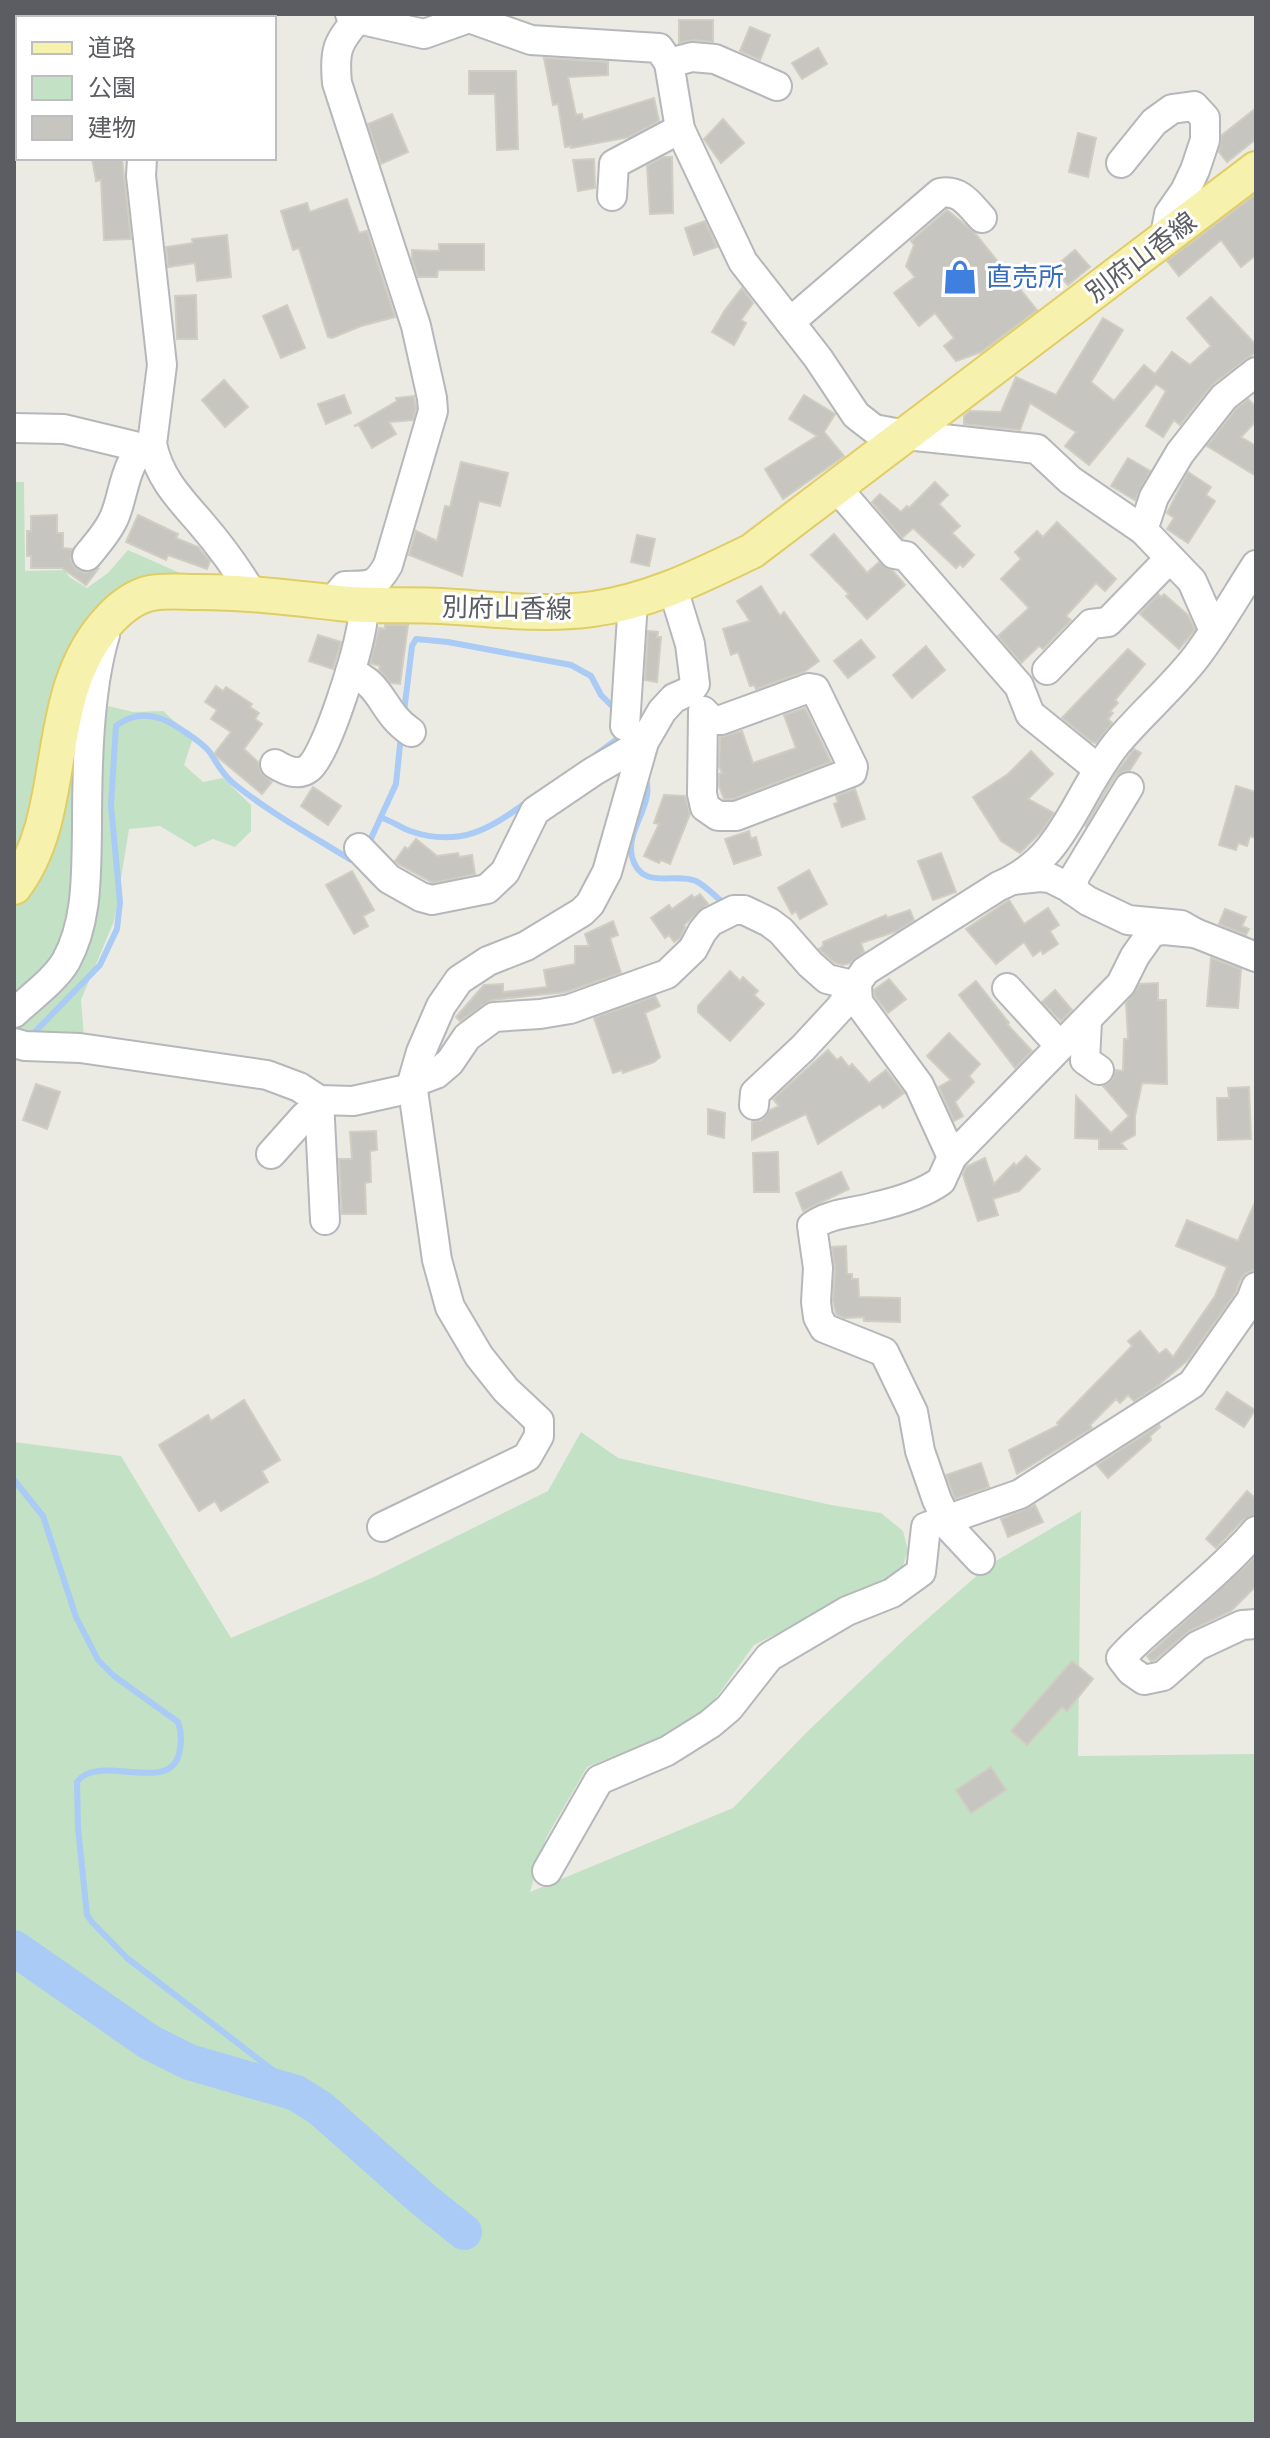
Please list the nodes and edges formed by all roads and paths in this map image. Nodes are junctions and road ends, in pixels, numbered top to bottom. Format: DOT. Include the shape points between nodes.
graph roads {
  1 [pos="354,16"];
  2 [pos="469,16"];
  3 [pos="669,63"];
  4 [pos="777,86"];
  5 [pos="680,129"];
  6 [pos="142,160"];
  7 [pos="1121,163"];
  8 [pos="1256,169"];
  9 [pos="612,196"];
  10 [pos="982,218"];
  11 [pos="1164,241"];
  12 [pos="790,322"];
  13 [pos="1256,372"];
  14 [pos="14,428"];
  15 [pos="906,435"];
  16 [pos="147,446"];
  17 [pos="836,487"];
  18 [pos="1143,530"];
  19 [pos="87,556"];
  20 [pos="1170,558"];
  21 [pos="1256,565"];
  22 [pos="673,589"];
  23 [pos="251,592"];
  24 [pos="633,601"];
  25 [pos="351,604"];
  26 [pos="110,619"];
  27 [pos="1214,631"];
  28 [pos="1047,670"];
  29 [pos="350,672"];
  30 [pos="695,684"];
  31 [pos="703,711"];
  32 [pos="411,732"];
  33 [pos="635,734"];
  34 [pos="275,764"];
  35 [pos="1098,769"];
  36 [pos="1129,787"];
  37 [pos="359,848"];
  38 [pos="1012,880"];
  39 [pos="14,887"];
  40 [pos="1072,890"];
  41 [pos="1195,933"];
  42 [pos="1256,957"];
  43 [pos="857,986"];
  44 [pos="1007,988"];
  45 [pos="14,1013"];
  46 [pos="1087,1021"];
  47 [pos="14,1043"];
  48 [pos="1060,1046"];
  49 [pos="1099,1070"];
  50 [pos="412,1086"];
  51 [pos="754,1105"];
  52 [pos="319,1106"];
  53 [pos="271,1154"];
  54 [pos="952,1157"];
  55 [pos="325,1220"];
  56 [pos="1256,1287"];
  57 [pos="947,1520"];
  58 [pos="382,1527"];
  59 [pos="1256,1531"];
  60 [pos="980,1560"];
  61 [pos="1256,1624"];
  62 [pos="547,1871"];
  1 -- 2 [label="street" via="424,34"];
  1 -- 25 [label="street" via="335,56 337,83 416,326 433,411 388,565 379,582 345,586 340,592"];
  2 -- 3 [label="street" via="531,40 659,48"];
  3 -- 4 [label="street" via="715,59"];
  3 -- 5 [label="street"];
  5 -- 9 [label="street" via="614,164"];
  5 -- 12 [label="street" via="743,262"];
  6 -- 16 [label="street" via="162,365"];
  7 -- 11 [label="street" via="1154,122 1172,109 1194,106 1205,118 1205,140 1195,170 1169,214"];
  8 -- 11 [label="main road, 別府山香線"];
  10 -- 12 [label="street" via="962,196 940,193"];
  11 -- 15 [label="main road, 別府山香線"];
  12 -- 15 [label="street" via="856,415 874,429"];
  13 -- 18 [label="street" via="1224,397 1180,453 1154,497"];
  14 -- 16 [label="street" via="64,429"];
  15 -- 17 [label="main road, 別府山香線"];
  15 -- 18 [label="street" via="1037,449 1070,480"];
  16 -- 19 [label="street" via="124,480 113,522"];
  16 -- 23 [label="street" via="172,490"];
  17 -- 22 [label="main road, 別府山香線" via="752,551"];
  17 -- 35 [label="street" via="894,554 906,556 1019,686 1030,714"];
  18 -- 20 [label="street"];
  20 -- 27 [label="street" via="1192,581"];
  20 -- 28 [label="street" via="1108,622 1091,624"];
  21 -- 27 [label="street"];
  22 -- 24 [label="main road, 別府山香線"];
  22 -- 30 [label="street" via="690,644"];
  23 -- 25 [label="main road, 別府山香線"];
  23 -- 26 [label="main road, 別府山香線" via="148,593"];
  24 -- 25 [label="main road, 別府山香線" via="530,613"];
  24 -- 33 [label="street"];
  25 -- 29 [label="street" via="362,627"];
  26 -- 39 [label="main road, 別府山香線" via="85,650 62,717 38,844"];
  26 -- 45 [label="street" via="97,667 84,902 77,934 64,963"];
  27 -- 35 [label="street"];
  29 -- 32 [label="street" via="365,678 387,710"];
  29 -- 34 [label="street" via="318,758 299,772"];
  30 -- 31 [label="street"];
  30 -- 33 [label="street"];
  31 -- 31 [label="street" via="702,794 705,807 718,816 736,816 852,772 815,689 721,720 712,720"];
  33 -- 37 [label="street" via="594,771 535,811 505,872 487,889 432,900 421,897 389,879"];
  33 -- 50 [label="street" via="607,872 596,897 582,912 526,946 459,980 441,1006"];
  35 -- 38 [label="street" via="1047,855"];
  36 -- 40 [label="street" via="1075,876"];
  38 -- 40 [label="street" via="1050,878"];
  38 -- 43 [label="street" via="865,971"];
  40 -- 41 [label="street" via="1128,920 1181,925"];
  41 -- 42 [label="street"];
  41 -- 46 [label="street" via="1152,932 1121,984"];
  43 -- 50 [label="street" via="827,979 769,922 734,910 710,922 693,949 667,974 570,1009 494,1017 467,1037 436,1074"];
  43 -- 51 [label="street" via="755,1093"];
  43 -- 54 [label="street" via="858,1002 919,1085"];
  44 -- 48 [label="street"];
  46 -- 48 [label="street"];
  46 -- 49 [label="street" via="1085,1060"];
  47 -- 52 [label="street" via="267,1075 299,1087"];
  48 -- 54 [label="street"];
  50 -- 52 [label="street"];
  50 -- 58 [label="street" via="437,1260 450,1307 479,1356 539,1421 539,1436 527,1457"];
  52 -- 53 [label="street"];
  52 -- 55 [label="street"];
  54 -- 57 [label="street" via="937,1184 815,1223 812,1231 818,1317 824,1328 884,1352 913,1412 927,1472"];
  56 -- 57 [label="street" via="1192,1384 1020,1494"];
  57 -- 60 [label="street"];
  57 -- 62 [label="street" via="926,1527 921,1572 892,1593 847,1611 769,1657 710,1724 667,1751 599,1780"];
  59 -- 61 [label="street" via="1121,1658 1144,1680 1163,1676 1197,1646"];
}
